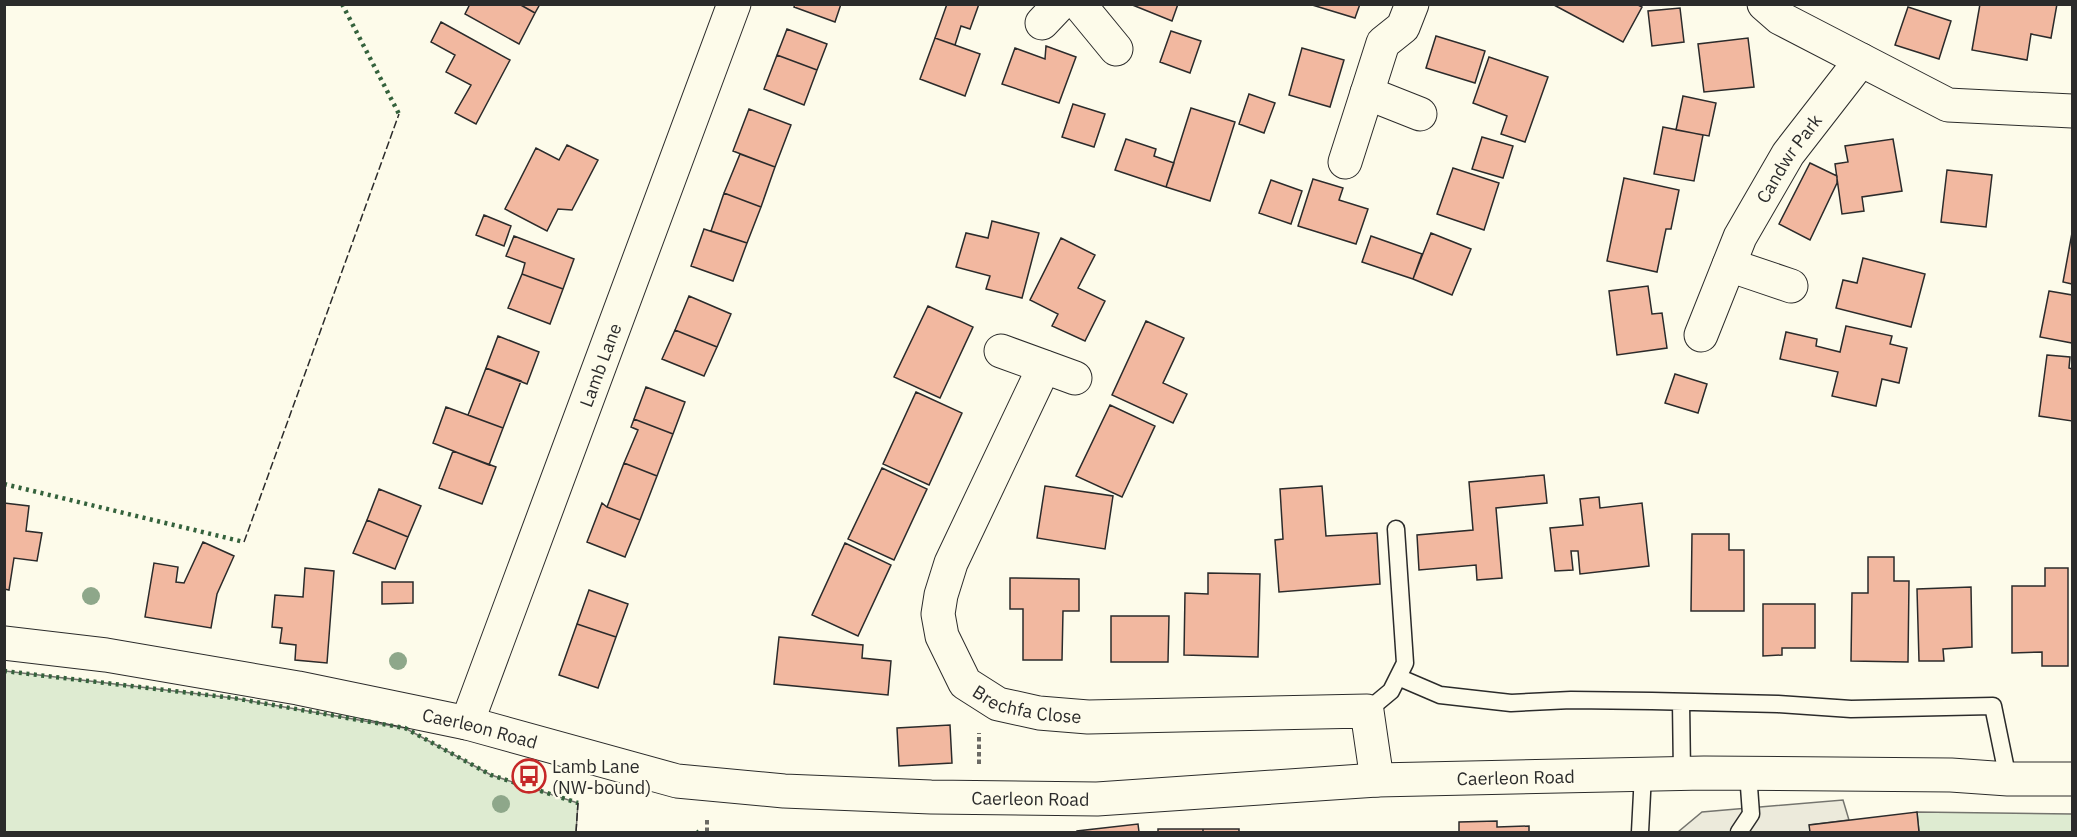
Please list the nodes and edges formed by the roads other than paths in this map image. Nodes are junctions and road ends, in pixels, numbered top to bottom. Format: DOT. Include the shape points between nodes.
graph roads {
  1 [pos="734,4"];
  2 [pos="1079,4"];
  3 [pos="1412,4"];
  4 [pos="1764,4"];
  5 [pos="1116,49"];
  6 [pos="1861,60"];
  7 [pos="1367,93"];
  8 [pos="2073,111"];
  9 [pos="1420,114"];
  10 [pos="1345,162"];
  11 [pos="1729,265"];
  12 [pos="1791,286"];
  13 [pos="1701,335"];
  14 [pos="1001,351"];
  15 [pos="1044,367"];
  16 [pos="1076,378"];
  17 [pos="1396,529"];
  18 [pos="4,643"];
  19 [pos="1398,678"];
  20 [pos="1681,702"];
  21 [pos="1367,711"];
  22 [pos="467,723"];
  23 [pos="1682,773"];
  24 [pos="1748,773"];
  25 [pos="1643,774"];
  26 [pos="2008,779"];
  27 [pos="2073,779"];
  28 [pos="1377,780"];
  29 [pos="1640,832"];
  30 [pos="1739,832"];
  1 -- 22 [label="street, Lamb Lane"];
  2 -- 5 [label="street"];
  3 -- 7 [label="street" via="1403,27 1383,43"];
  4 -- 6 [label="street" via="1780,18"];
  6 -- 8 [label="street" via="1948,105"];
  6 -- 11 [label="street, Candwr Park" via="1788,154 1740,237"];
  7 -- 9 [label="street"];
  7 -- 10 [label="street"];
  11 -- 12 [label="street"];
  11 -- 13 [label="street, Candwr Park"];
  14 -- 15 [label="street"];
  15 -- 16 [label="street"];
  15 -- 21 [label="street, Brechfa Close" via="951,563 941,595 938,614 942,636 965,683 998,704 1039,713 1088,717"];
  17 -- 19 [label="lane" via="1405,663"];
  18 -- 22 [label="street, Caerleon Road" via="298,688"];
  19 -- 20 [label="lane" via="1440,695 1511,703"];
  19 -- 21 [label="lane" via="1391,691"];
  20 -- 23 [label="lane"];
  20 -- 26 [label="lane" via="1851,709 1993,706"];
  21 -- 28 [label="street"];
  22 -- 28 [label="street, Caerleon Road" via="677,781 784,791 1097,799"];
  23 -- 24 [label="street, Caerleon Road"];
  23 -- 25 [label="street, Caerleon Road"];
  24 -- 26 [label="street, Caerleon Road"];
  24 -- 30 [label="lane" via="1751,814"];
  25 -- 28 [label="street, Caerleon Road"];
  25 -- 29 [label="lane"];
  26 -- 27 [label="street, Caerleon Road"];
}
